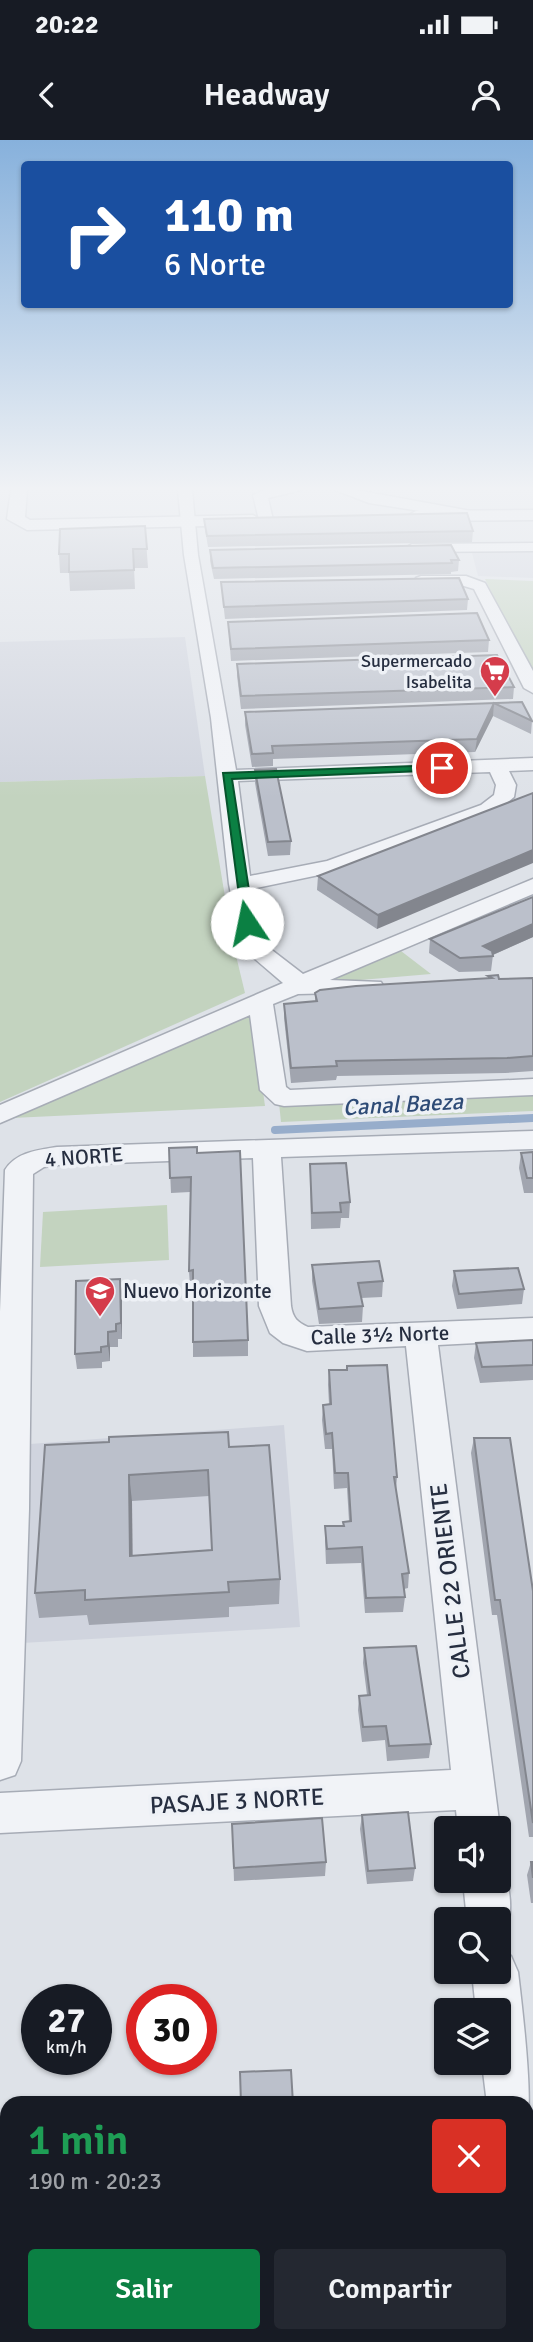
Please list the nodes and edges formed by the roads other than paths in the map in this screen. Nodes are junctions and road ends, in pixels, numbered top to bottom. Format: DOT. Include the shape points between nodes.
graph roads {
  1 [pos="207,593"];
  2 [pos="482,593"];
  3 [pos="533,688"];
  4 [pos="533,764"];
  5 [pos="497,766"];
  6 [pos="227,776"];
  7 [pos="240,884"];
  8 [pos="533,886"];
  9 [pos="299,984"];
  10 [pos="398,985"];
  11 [pos="260,1001"];
  12 [pos="533,1087"];
  13 [pos="0,1115"];
  14 [pos="533,1140"];
  15 [pos="267,1150"];
  16 [pos="9,1165"];
  17 [pos="533,1329"];
  18 [pos="421,1334"];
  19 [pos="0,1761"];
  20 [pos="474,1789"];
  21 [pos="0,1813"];
  22 [pos="477,1816"];
  23 [pos="496,1984"];
  24 [pos="509,2096"];
  1 -- 6 [label="street" via="227,718"];
  2 -- 3 [label="street" via="488,617 511,660"];
  4 -- 5 [label="street"];
  5 -- 6 [label="street"];
  5 -- 7 [label="street" via="506,785 504,797 488,809 341,866"];
  6 -- 7 [label="street"];
  7 -- 9 [label="street" via="253,947"];
  8 -- 9 [label="street"];
  9 -- 10 [label="street" via="311,990"];
  9 -- 11 [label="street"];
  11 -- 12 [label="street" via="273,1090 278,1096"];
  11 -- 13 [label="street"];
  14 -- 15 [label="street, 4 NORTE"];
  15 -- 16 [label="street, 4 NORTE" via="57,1156"];
  15 -- 18 [label="street, Calle 3½ Norte" via="275,1306 287,1333 307,1339"];
  16 -- 19 [label="street, 4 NORTE" via="11,1508"];
  17 -- 18 [label="street, Calle 3½ Norte"];
  18 -- 20 [label="street, CALLE 22 ORIENTE"];
  20 -- 21 [label="street, PASAJE 3 NORTE"];
  20 -- 22 [label="street, CALLE 22 ORIENTE"];
  23 -- 24 [label="street"];
}
